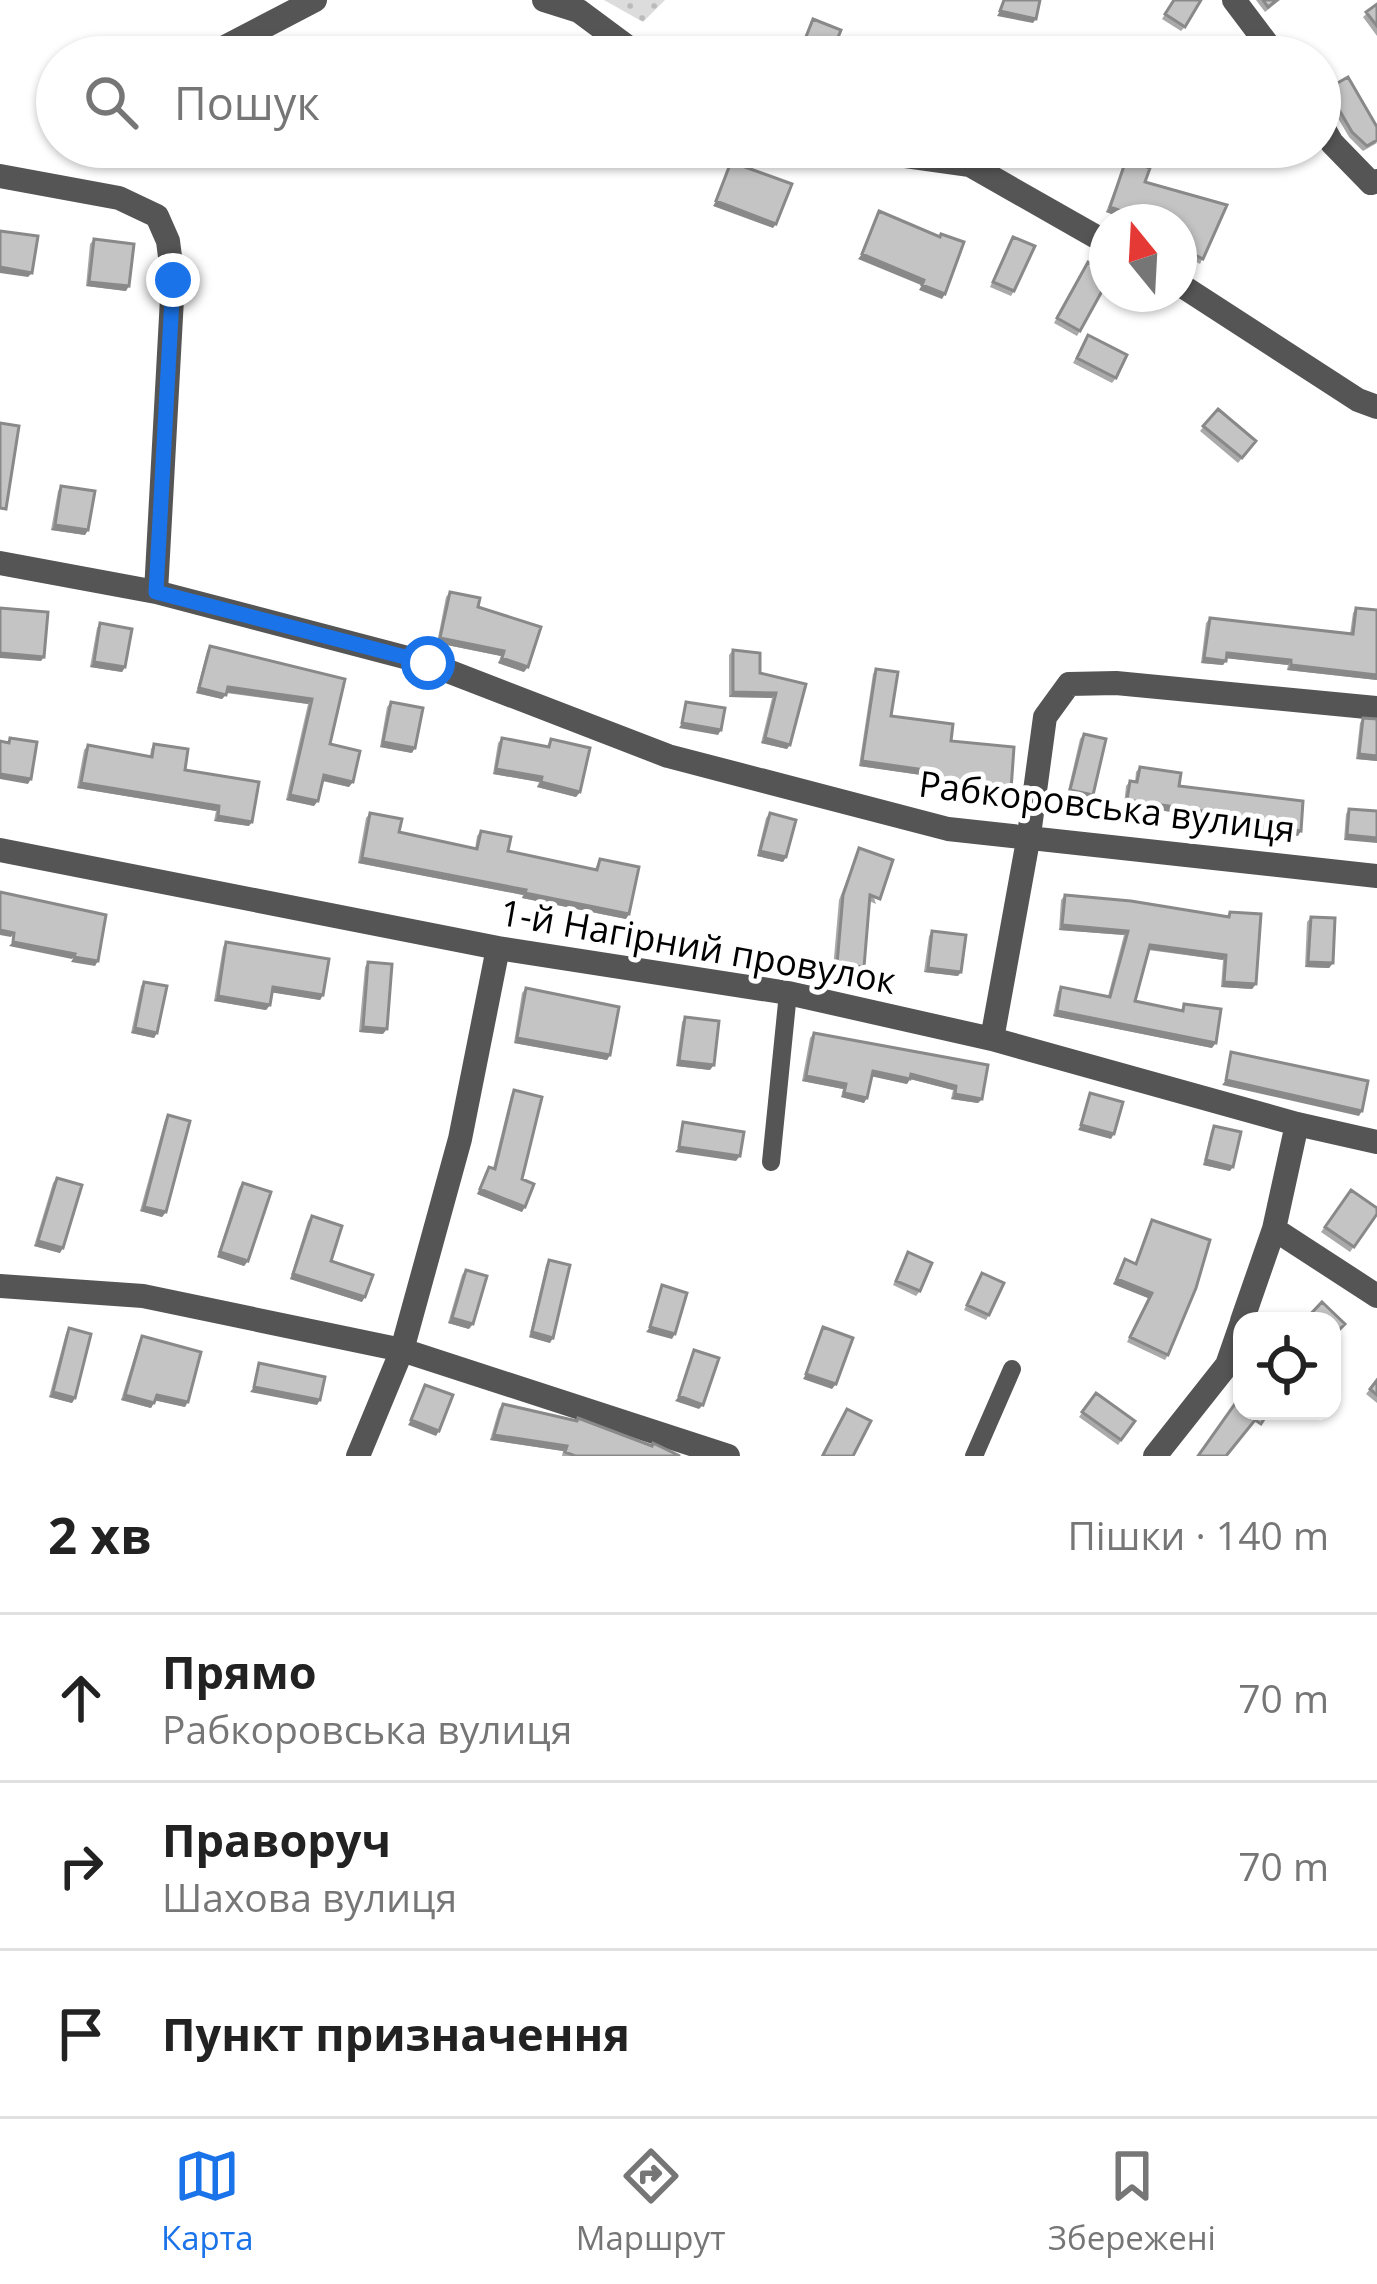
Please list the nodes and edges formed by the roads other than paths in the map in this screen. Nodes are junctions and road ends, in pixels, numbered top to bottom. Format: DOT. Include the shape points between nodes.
graph roads {
  1 [pos="315,0"];
  2 [pos="544,0"];
  3 [pos="1234,0"];
  4 [pos="246,36"];
  5 [pos="613,36"];
  6 [pos="1261,36"];
  7 [pos="1341,151"];
  8 [pos="975,168"];
  9 [pos="0,176"];
  10 [pos="1377,181"];
  11 [pos="1089,233"];
  12 [pos="1197,296"];
  13 [pos="1377,406"];
  14 [pos="0,563"];
  15 [pos="156,592"];
  16 [pos="1377,708"];
  17 [pos="1029,835"];
  18 [pos="0,850"];
  19 [pos="1377,876"];
  20 [pos="498,948"];
  21 [pos="788,993"];
  22 [pos="992,1039"];
  23 [pos="1297,1124"];
  24 [pos="1377,1142"];
  25 [pos="771,1162"];
  26 [pos="1274,1228"];
  27 [pos="0,1286"];
  28 [pos="1377,1296"];
  29 [pos="1245,1312"];
  30 [pos="1233,1347"];
  31 [pos="402,1350"];
  32 [pos="1012,1370"];
  33 [pos="358,1456"];
  34 [pos="728,1456"];
  35 [pos="974,1456"];
  36 [pos="1155,1456"];
  1 -- 4 [label="street"];
  2 -- 5 [label="street" via="579,11"];
  3 -- 6 [label="street"];
  7 -- 10 [label="street"];
  8 -- 11 [label="street"];
  9 -- 15 [label="street" via="119,198 157,216 168,241 173,280"];
  12 -- 13 [label="street"];
  14 -- 15 [label="street, Рабкоровська вулиця"];
  15 -- 17 [label="street, Рабкоровська вулиця" via="428,663 668,756 948,829"];
  16 -- 17 [label="street" via="1069,684 1046,717"];
  17 -- 19 [label="street, Рабкоровська вулиця"];
  17 -- 22 [label="street"];
  18 -- 20 [label="street, 1-й Нагірний провулок"];
  20 -- 21 [label="street, 1-й Нагірний провулок"];
  20 -- 31 [label="street" via="460,1139"];
  21 -- 22 [label="street, 1-й Нагірний провулок"];
  21 -- 25 [label="lane"];
  22 -- 23 [label="street, 1-й Нагірний провулок"];
  23 -- 24 [label="street, 1-й Нагірний провулок"];
  23 -- 26 [label="street"];
  26 -- 28 [label="street"];
  26 -- 29 [label="street"];
  27 -- 31 [label="street" via="143,1297"];
  30 -- 36 [label="street"];
  31 -- 33 [label="street"];
  31 -- 34 [label="street"];
  32 -- 35 [label="lane"];
}
